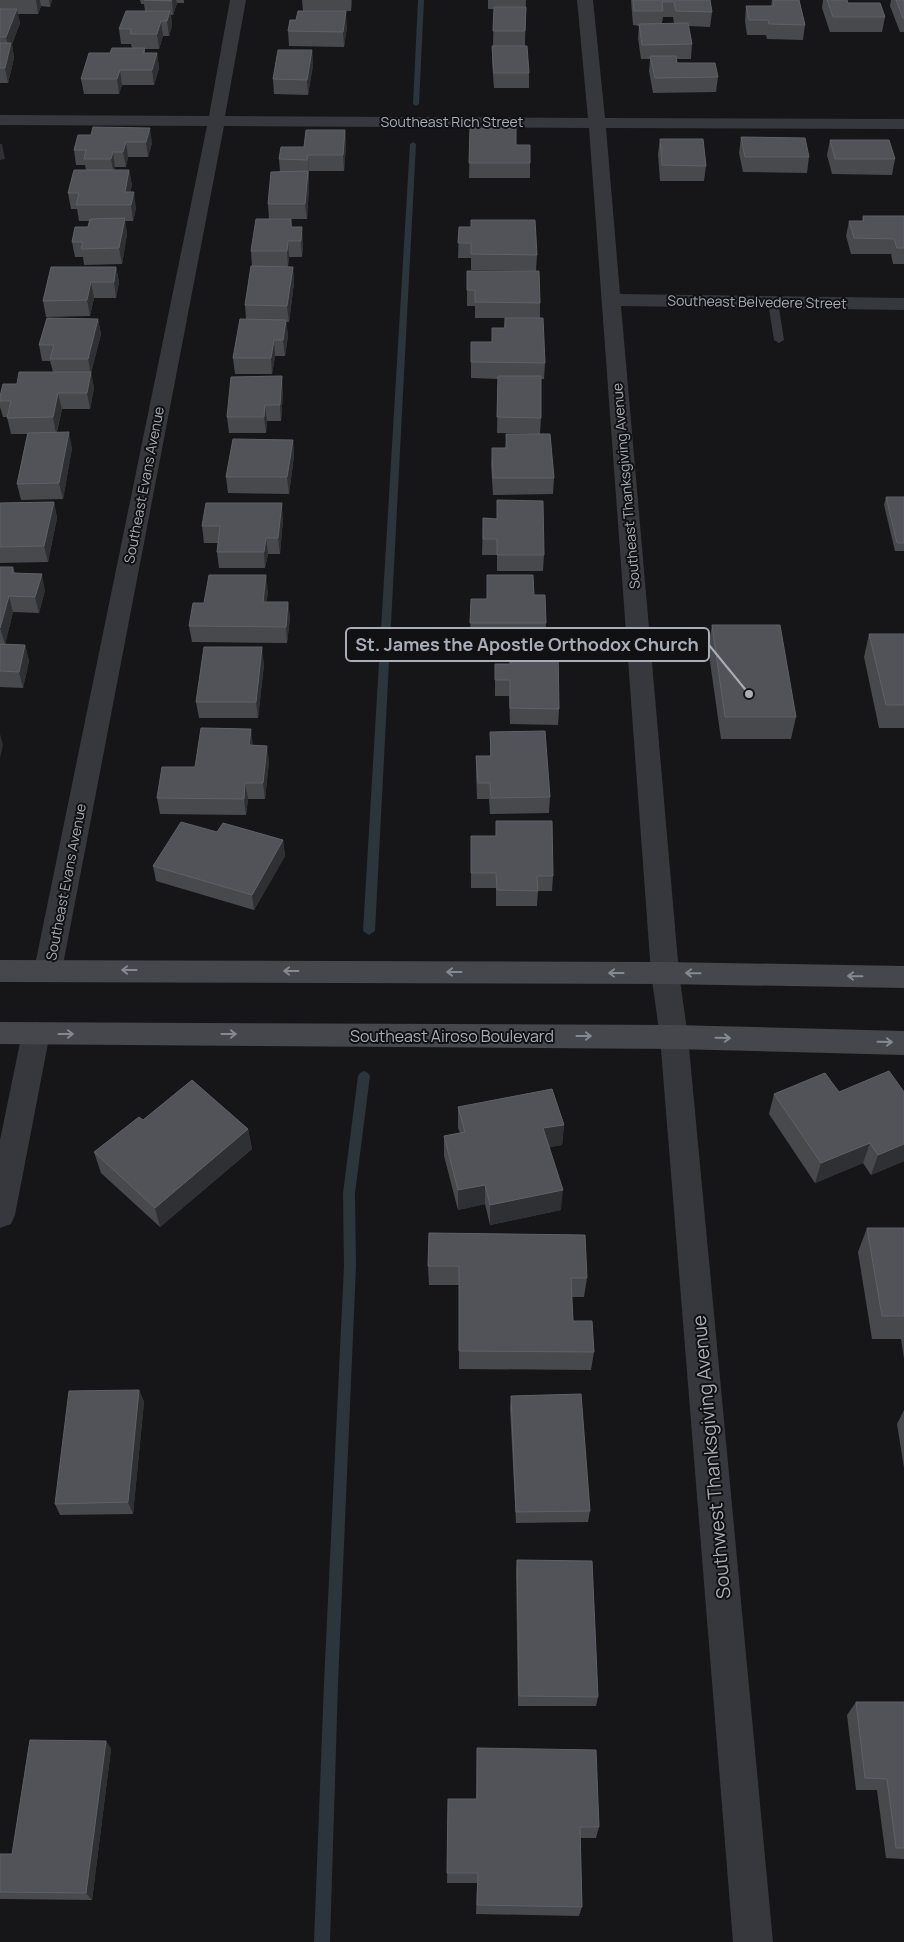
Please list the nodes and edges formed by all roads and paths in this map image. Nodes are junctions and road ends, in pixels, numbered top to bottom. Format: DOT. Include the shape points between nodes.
graph roads {
  1 [pos="238,0"];
  2 [pos="585,0"];
  3 [pos="0,120"];
  4 [pos="216,122"];
  5 [pos="597,122"];
  6 [pos="904,124"];
  7 [pos="611,300"];
  8 [pos="773,302"];
  9 [pos="904,304"];
  10 [pos="779,340"];
  11 [pos="48,970"];
  12 [pos="0,971"];
  13 [pos="665,973"];
  14 [pos="904,977"];
  15 [pos="0,1033"];
  16 [pos="36,1033"];
  17 [pos="674,1037"];
  18 [pos="904,1042"];
  19 [pos="0,1215"];
  20 [pos="754,1942"];
  1 -- 4 [label="street, Southeast Evans Avenue"];
  2 -- 5 [label="street, Southeast Thanksgiving Avenue"];
  3 -- 4 [label="street, Southeast Rich Street"];
  4 -- 5 [label="street, Southeast Rich Street"];
  4 -- 11 [label="street, Southeast Evans Avenue"];
  5 -- 6 [label="street, Southeast Rich Street"];
  5 -- 7 [label="street, Southeast Thanksgiving Avenue"];
  7 -- 8 [label="street, Southeast Belvedere Street"];
  7 -- 13 [label="street, Southeast Thanksgiving Avenue"];
  8 -- 9 [label="street, Southeast Belvedere Street"];
  8 -- 10 [label="lane"];
  11 -- 12 [label="main road"];
  13 -- 11 [label="main road, one-way"];
  14 -- 13 [label="main road, one-way"];
  13 -- 17 [label="street, Southwest Thanksgiving Avenue"];
  15 -- 16 [label="main road, Southeast Airoso Boulevard"];
  16 -- 17 [label="main road, Southeast Airoso Boulevard, one-way"];
  16 -- 19 [label="street"];
  17 -- 18 [label="main road, Southeast Airoso Boulevard, one-way"];
  17 -- 20 [label="street, Southwest Thanksgiving Avenue"];
}
